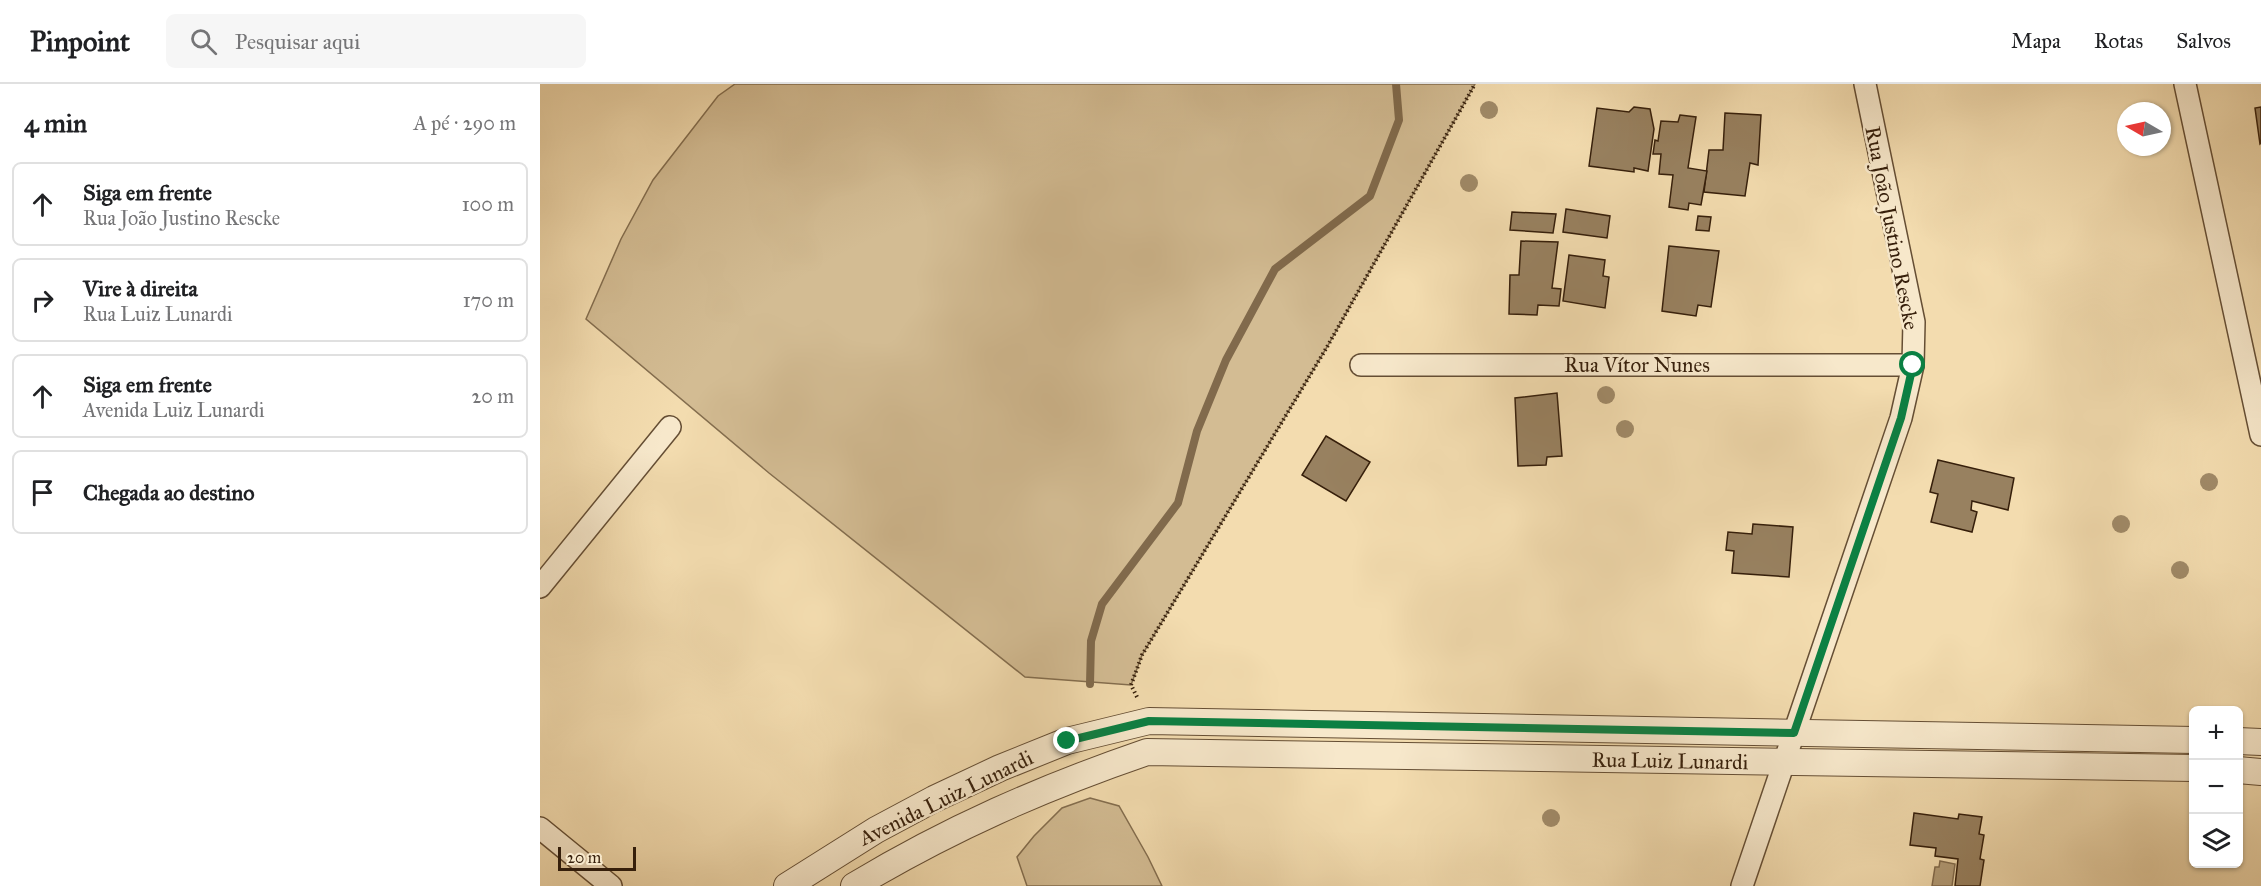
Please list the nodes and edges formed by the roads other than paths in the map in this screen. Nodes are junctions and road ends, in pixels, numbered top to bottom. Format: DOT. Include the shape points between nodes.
graph roads {
  1 [pos="1864,84"];
  2 [pos="2185,84"];
  3 [pos="2253,359"];
  4 [pos="1361,365"];
  5 [pos="1913,365"];
  6 [pos="670,427"];
  7 [pos="2261,435"];
  8 [pos="540,587"];
  9 [pos="1149,721"];
  10 [pos="1794,733"];
  11 [pos="2189,740"];
  12 [pos="2243,741"];
  13 [pos="2261,742"];
  14 [pos="1147,752"];
  15 [pos="1784,763"];
  16 [pos="2189,768"];
  17 [pos="2243,770"];
  18 [pos="2261,772"];
  19 [pos="540,828"];
  20 [pos="611,886"];
  21 [pos="786,886"];
  22 [pos="854,886"];
  23 [pos="1742,886"];
  1 -- 5 [label="street, Rua João Justino Rescke" via="1914,322"];
  2 -- 3 [label="street"];
  3 -- 7 [label="street"];
  4 -- 5 [label="street, Rua Vítor Nunes"];
  5 -- 10 [label="street, Rua João Justino Rescke" via="1901,418"];
  6 -- 8 [label="street"];
  9 -- 10 [label="street, Rua Luiz Lunardi"];
  9 -- 14 [label="street"];
  9 -- 21 [label="street, Avenida Luiz Lunardi" via="1067,741 1000,768 876,830"];
  10 -- 11 [label="street, Rua Luiz Lunardi"];
  10 -- 15 [label="street, Rua João Justino Rescke"];
  12 -- 13 [label="street"];
  14 -- 15 [label="street, Rua Luiz Lunardi"];
  14 -- 22 [label="street, Avenida Luiz Lunardi" via="1015,802 941,837"];
  15 -- 16 [label="street, Rua Luiz Lunardi"];
  15 -- 23 [label="street, Rua João Justino Rescke"];
  17 -- 18 [label="street"];
  19 -- 20 [label="street"];
}
